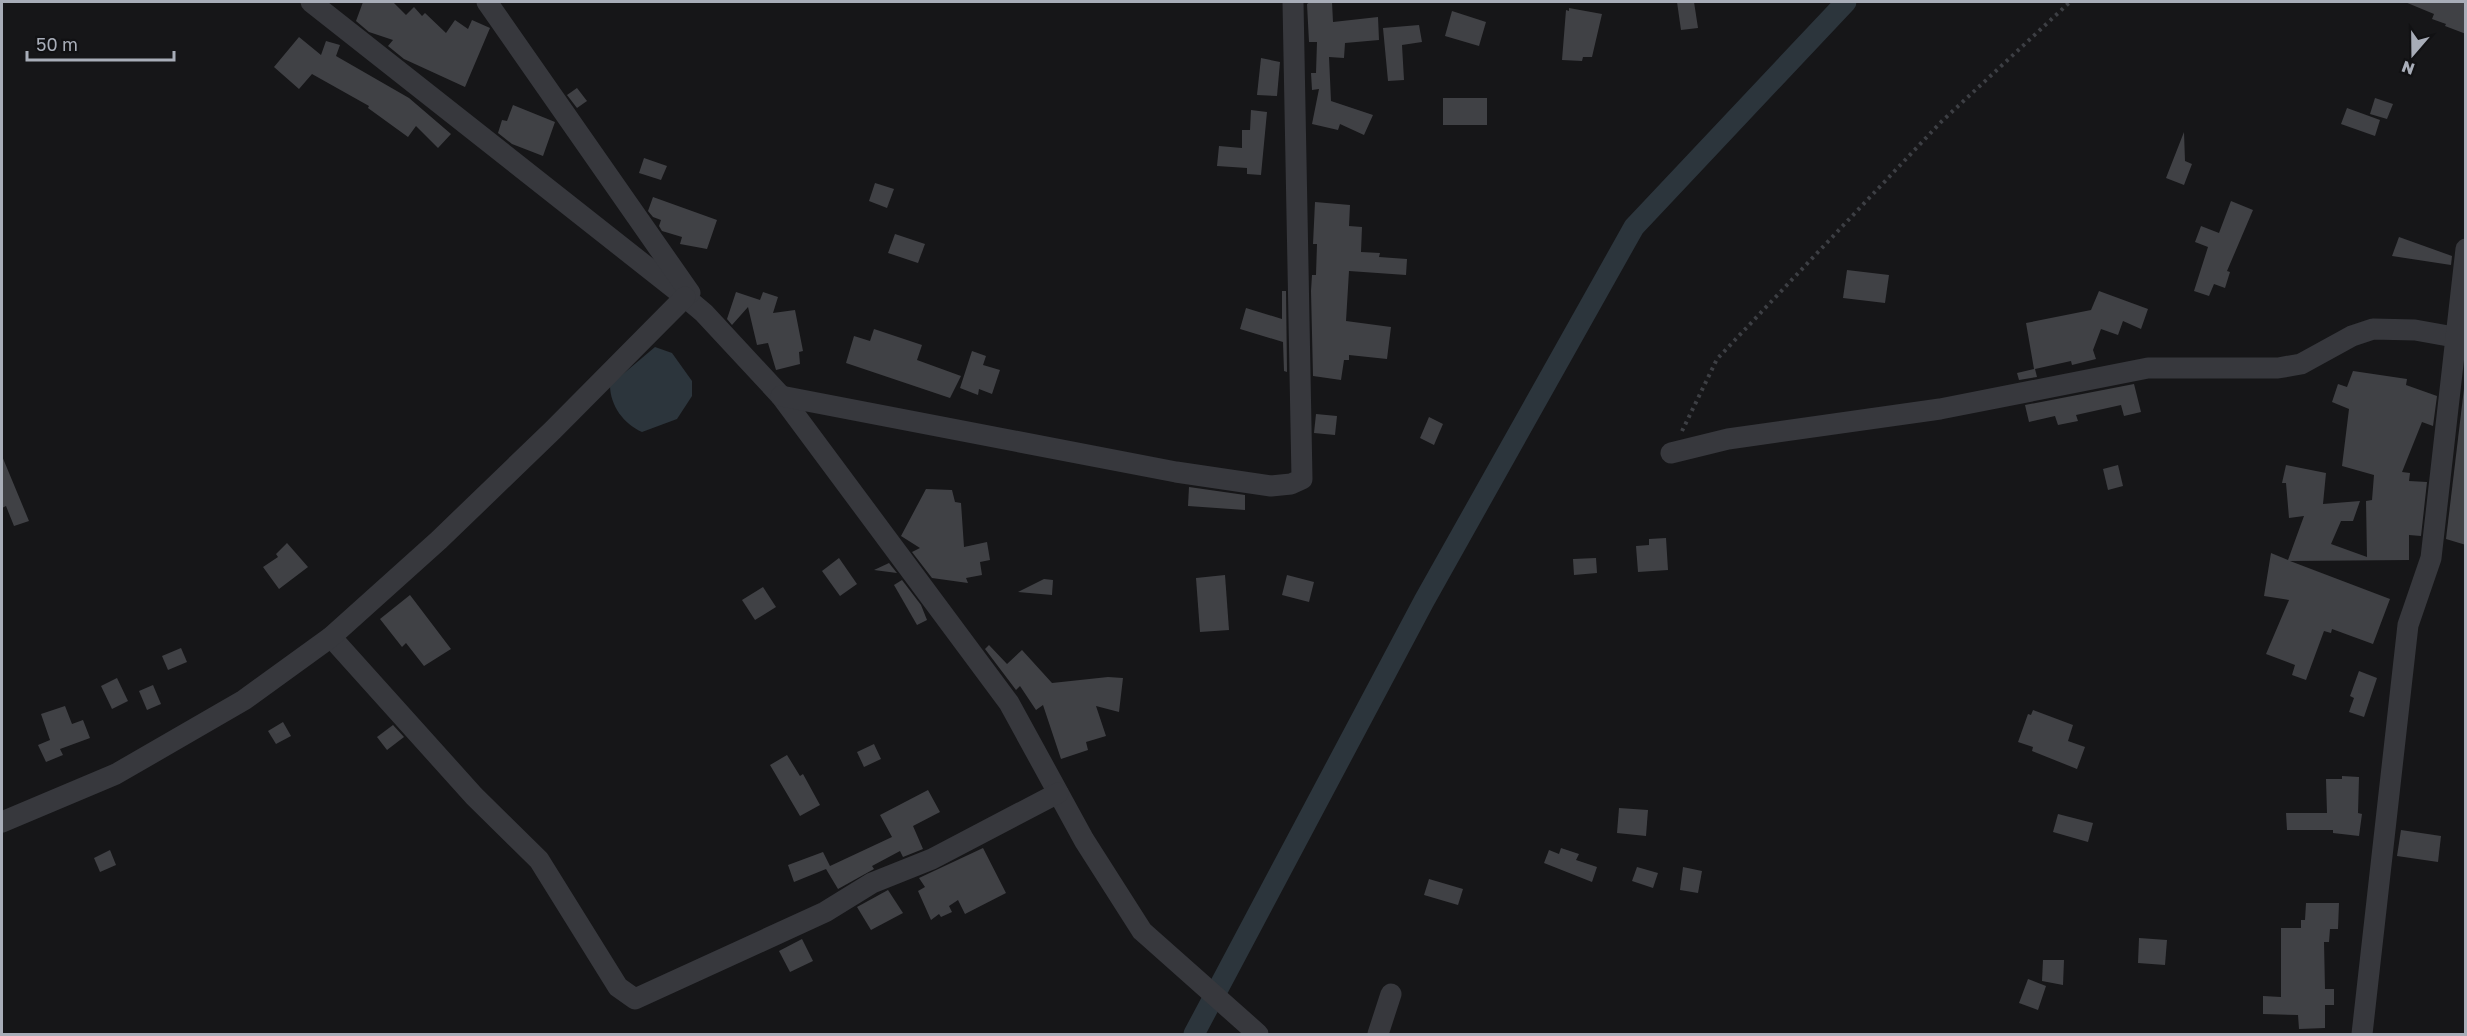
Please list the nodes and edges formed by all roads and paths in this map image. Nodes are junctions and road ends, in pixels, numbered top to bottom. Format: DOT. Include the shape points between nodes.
graph roads {
  1 [pos="311,2"];
  2 [pos="487,2"];
  3 [pos="1293,2"];
  4 [pos="2070,2"];
  5 [pos="2466,249"];
  6 [pos="685,297"];
  7 [pos="704,313"];
  8 [pos="2454,337"];
  9 [pos="781,396"];
  10 [pos="1671,453"];
  11 [pos="331,638"];
  12 [pos="1058,793"];
  13 [pos="2,822"];
  14 [pos="1391,994"];
  15 [pos="1258,1035"];
  16 [pos="1378,1035"];
  17 [pos="2362,1035"];
  1 -- 6 [label="street"];
  2 -- 7 [label="street"];
  3 -- 9 [label="street" via="1302,479 1271,486 1176,472"];
  4 -- 10 [label="path" via="1941,122 1717,359"];
  5 -- 8 [label="street"];
  6 -- 7 [label="street"];
  6 -- 11 [label="street" via="439,540"];
  7 -- 9 [label="street"];
  8 -- 10 [label="street" via="2415,330 2373,329 2301,364 2278,368 2148,368 1940,409 1728,439"];
  8 -- 17 [label="street" via="2432,558 2408,626"];
  9 -- 12 [label="street" via="1009,703"];
  11 -- 12 [label="street" via="474,796 539,860 618,987 635,999 825,912 872,883 932,859"];
  11 -- 13 [label="street" via="244,700 116,774"];
  12 -- 15 [label="street" via="1142,931"];
  14 -- 16 [label="street"];
}
